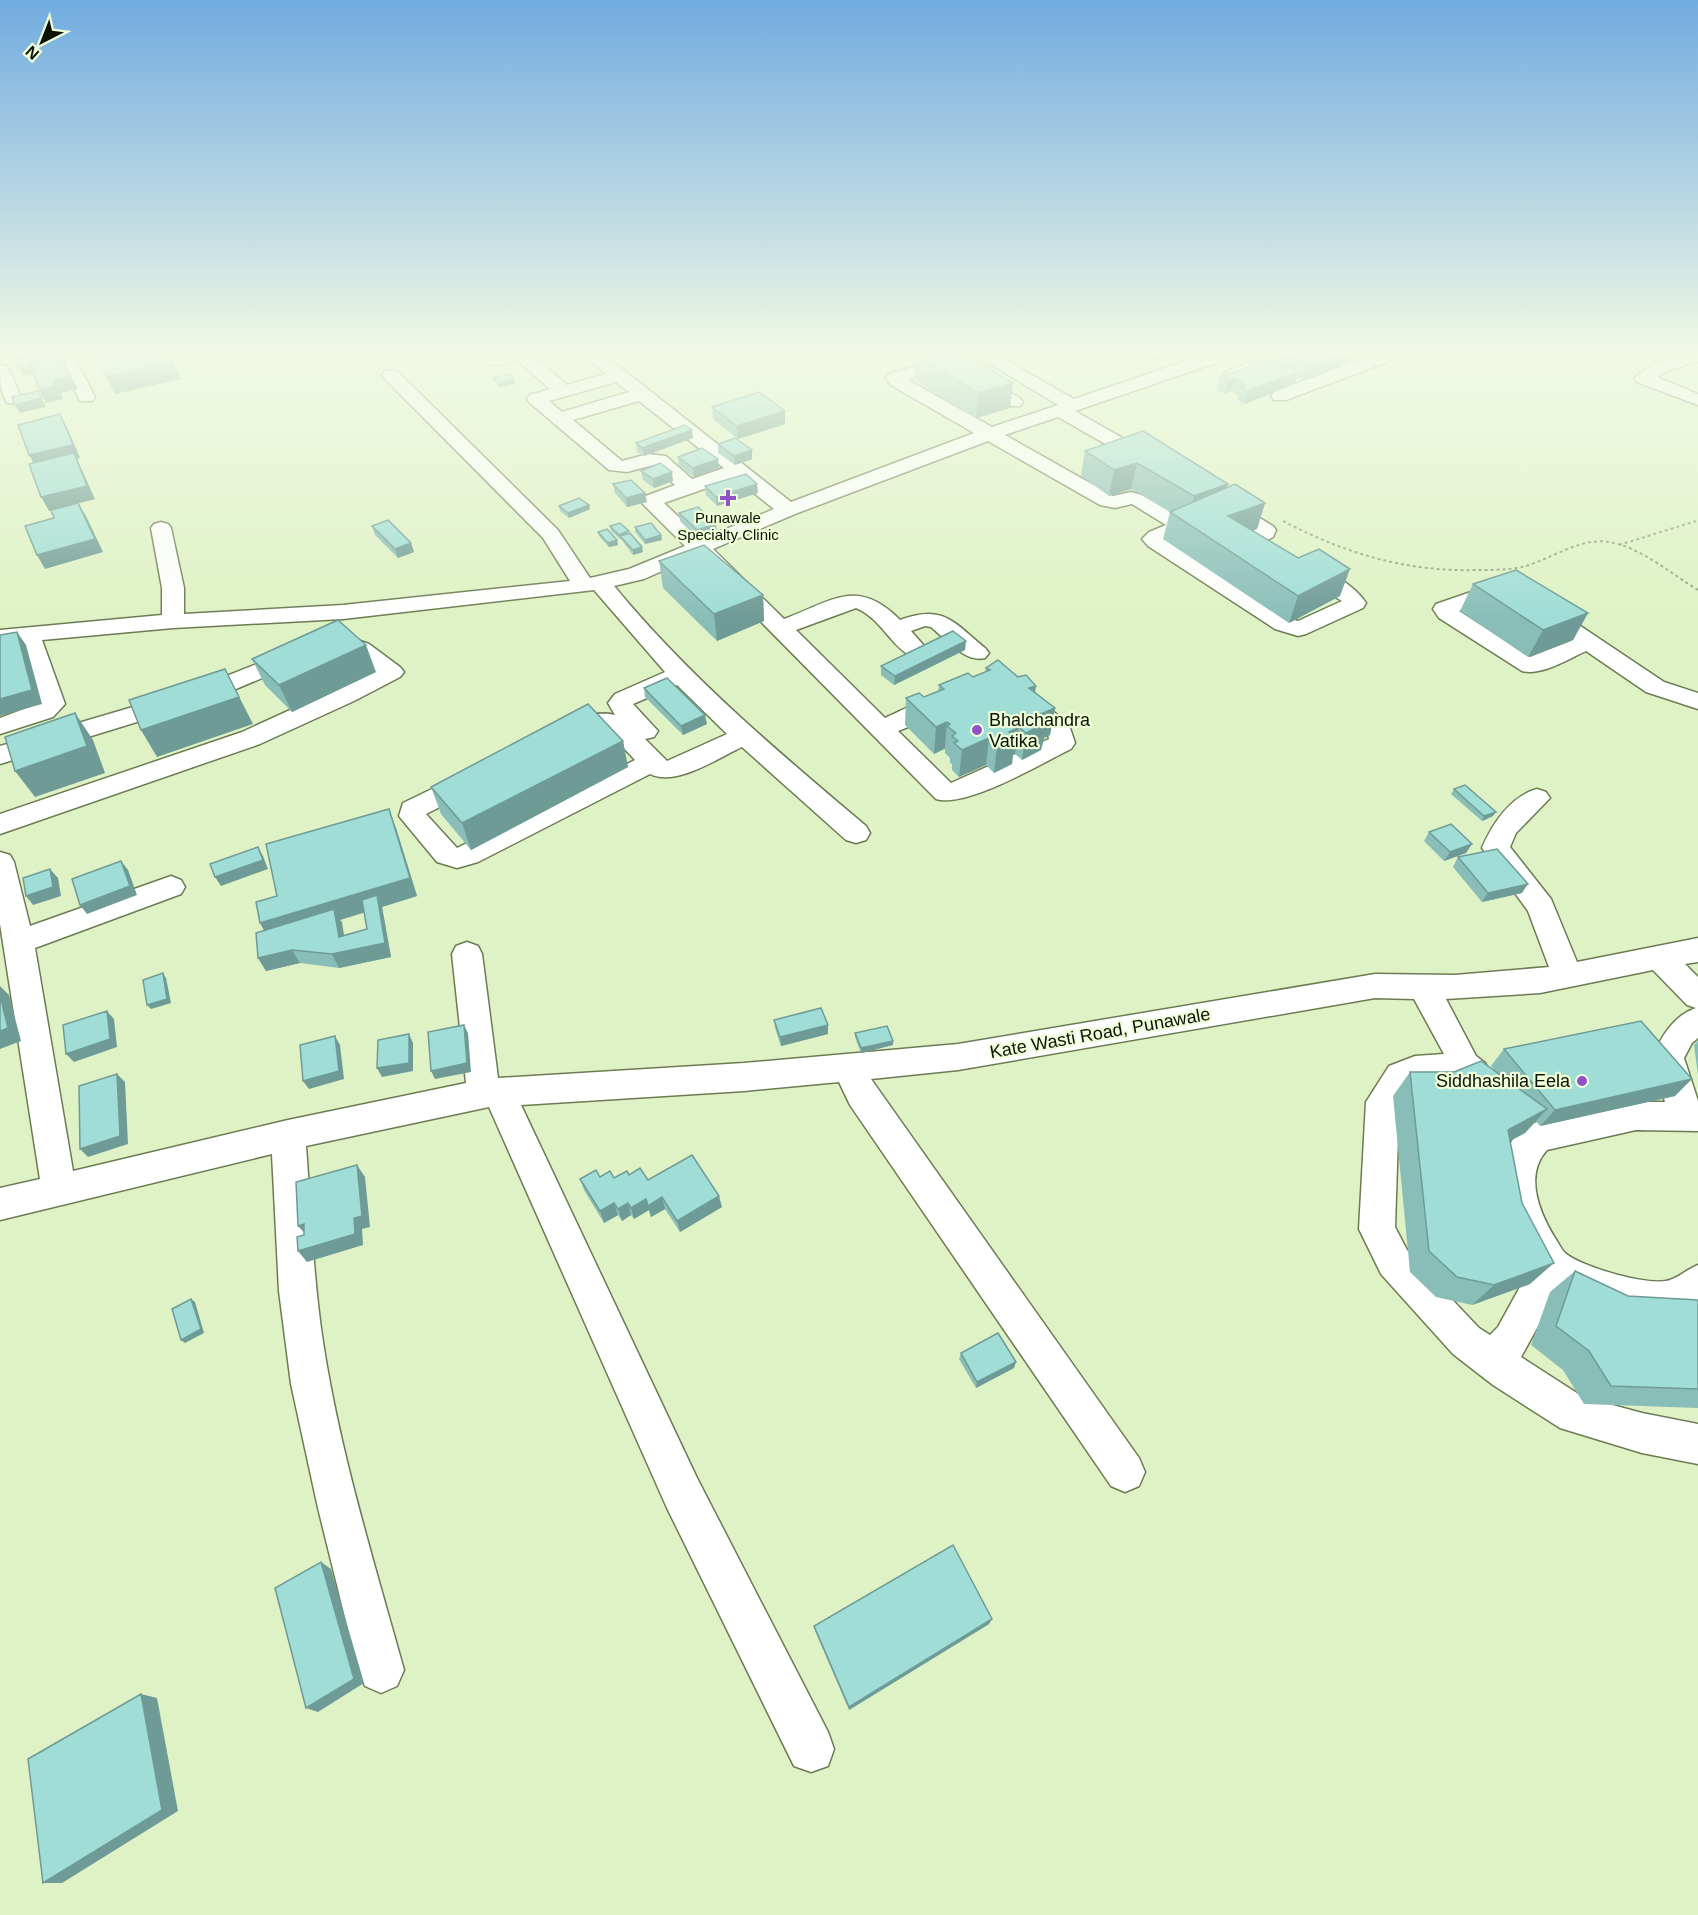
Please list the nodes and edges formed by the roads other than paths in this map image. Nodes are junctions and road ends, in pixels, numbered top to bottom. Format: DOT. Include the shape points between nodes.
graph roads {
  1 [pos="456,439"];
  2 [pos="583,439"];
  3 [pos="699,439"];
  4 [pos="977,439"];
  5 [pos="1003,439"];
  6 [pos="1102,439"];
  7 [pos="738,470"];
  8 [pos="1172,474"];
  9 [pos="689,488"];
  10 [pos="1209,496"];
  11 [pos="788,510"];
  12 [pos="161,528"];
  13 [pos="700,548"];
  14 [pos="591,584"];
  15 [pos="343,612"];
  16 [pos="173,621"];
  17 [pos="780,628"];
  18 [pos="895,629"];
  19 [pos="29,635"];
  20 [pos="0,637"];
  21 [pos="337,640"];
  22 [pos="1588,642"];
  23 [pos="914,648"];
  24 [pos="977,653"];
  25 [pos="682,674"];
  26 [pos="1003,684"];
  27 [pos="963,696"];
  28 [pos="1698,701"];
  29 [pos="0,726"];
  30 [pos="737,729"];
  31 [pos="881,729"];
  32 [pos="546,746"];
  33 [pos="0,755"];
  34 [pos="652,762"];
  35 [pos="493,771"];
  36 [pos="1538,798"];
  37 [pos="1,818"];
  38 [pos="856,833"];
  39 [pos="0,862"];
  40 [pos="171,887"];
  41 [pos="19,942"];
  42 [pos="1698,950"];
  43 [pos="467,954"];
  44 [pos="1660,958"];
  45 [pos="1567,976"];
  46 [pos="1423,986"];
  47 [pos="1698,996"];
  48 [pos="1698,1020"];
  49 [pos="1460,1062"];
  50 [pos="854,1067"];
  51 [pos="491,1093"];
  52 [pos="1518,1115"];
  53 [pos="1692,1117"];
  54 [pos="288,1135"];
  55 [pos="59,1190"];
  56 [pos="0,1204"];
  57 [pos="1552,1265"];
  58 [pos="1698,1283"];
  59 [pos="1492,1360"];
  60 [pos="1698,1444"];
  61 [pos="1125,1472"];
  62 [pos="381,1670"];
  63 [pos="811,1749"];
  1 -- 14 [label="street" via="551,534"];
  2 -- 9 [label="street" via="616,466 658,460"];
  3 -- 7 [label="street"];
  4 -- 11 [label="street"];
  5 -- 10 [label="street" via="1066,468 1110,502 1139,499 1179,527 1156,536 1155,542 1283,624 1298,629 1355,603 1314,575 1290,580 1237,549 1266,530"];
  6 -- 8 [label="street" via="1114,450"];
  7 -- 9 [label="street"];
  7 -- 11 [label="street"];
  9 -- 13 [label="street" via="650,501"];
  11 -- 13 [label="street"];
  12 -- 16 [label="street" via="173,588"];
  13 -- 14 [label="street" via="636,574"];
  13 -- 17 [label="street"];
  14 -- 15 [label="street"];
  14 -- 25 [label="street"];
  15 -- 16 [label="street"];
  15 -- 21 [label="street"];
  16 -- 19 [label="street"];
  17 -- 18 [label="street" via="861,600"];
  17 -- 31 [label="street"];
  18 -- 23 [label="street"];
  18 -- 24 [label="street" via="930,619 938,621"];
  19 -- 20 [label="street"];
  19 -- 29 [label="street" via="53,704 43,712"];
  21 -- 33 [label="street" via="203,694"];
  21 -- 37 [label="street" via="361,649 392,672 251,738"];
  22 -- 22 [label="street" via="1505,588 1444,609 1530,666"];
  22 -- 28 [label="street" via="1655,687"];
  25 -- 30 [label="street"];
  25 -- 30 [label="street" via="624,699 621,707 666,749"];
  26 -- 31 [label="street" via="1060,731 1062,743 963,790 945,793"];
  27 -- 31 [label="street"];
  30 -- 34 [label="street" via="675,768 664,770"];
  30 -- 38 [label="street"];
  32 -- 34 [label="street" via="609,720"];
  34 -- 35 [label="street" via="468,855 447,855 412,816 412,810"];
  36 -- 45 [label="street" via="1504,828 1496,848 1541,907"];
  39 -- 41 [label="street"];
  40 -- 41 [label="street"];
  41 -- 55 [label="street"];
  42 -- 44 [label="street, Kate Wasti Road, Punawale"];
  43 -- 51 [label="street"];
  44 -- 45 [label="street, Kate Wasti Road, Punawale"];
  44 -- 47 [label="street"];
  45 -- 46 [label="street, Kate Wasti Road, Punawale" via="1455,987"];
  46 -- 49 [label="street" via="1460,1054"];
  46 -- 50 [label="street, Kate Wasti Road, Punawale" via="1375,986 958,1057"];
  48 -- 53 [label="street" via="1681,1034 1668,1057"];
  49 -- 52 [label="street"];
  49 -- 59 [label="street" via="1452,1067 1415,1070 1400,1076 1383,1102 1377,1229 1394,1262 1412,1284 1466,1341"];
  50 -- 51 [label="street, Kate Wasti Road, Punawale"];
  50 -- 61 [label="street" via="855,1082 862,1095"];
  51 -- 54 [label="street, Kate Wasti Road, Punawale"];
  51 -- 63 [label="street" via="682,1493"];
  52 -- 53 [label="street"];
  52 -- 57 [label="street" via="1522,1153 1517,1186 1527,1225"];
  54 -- 55 [label="street, Kate Wasti Road, Punawale"];
  54 -- 62 [label="street" via="304,1344 326,1457"];
  55 -- 56 [label="street, Kate Wasti Road, Punawale"];
  57 -- 58 [label="street" via="1598,1288 1629,1296 1674,1299"];
  57 -- 59 [label="street" via="1511,1340"];
  59 -- 60 [label="street" via="1575,1414"];
}
